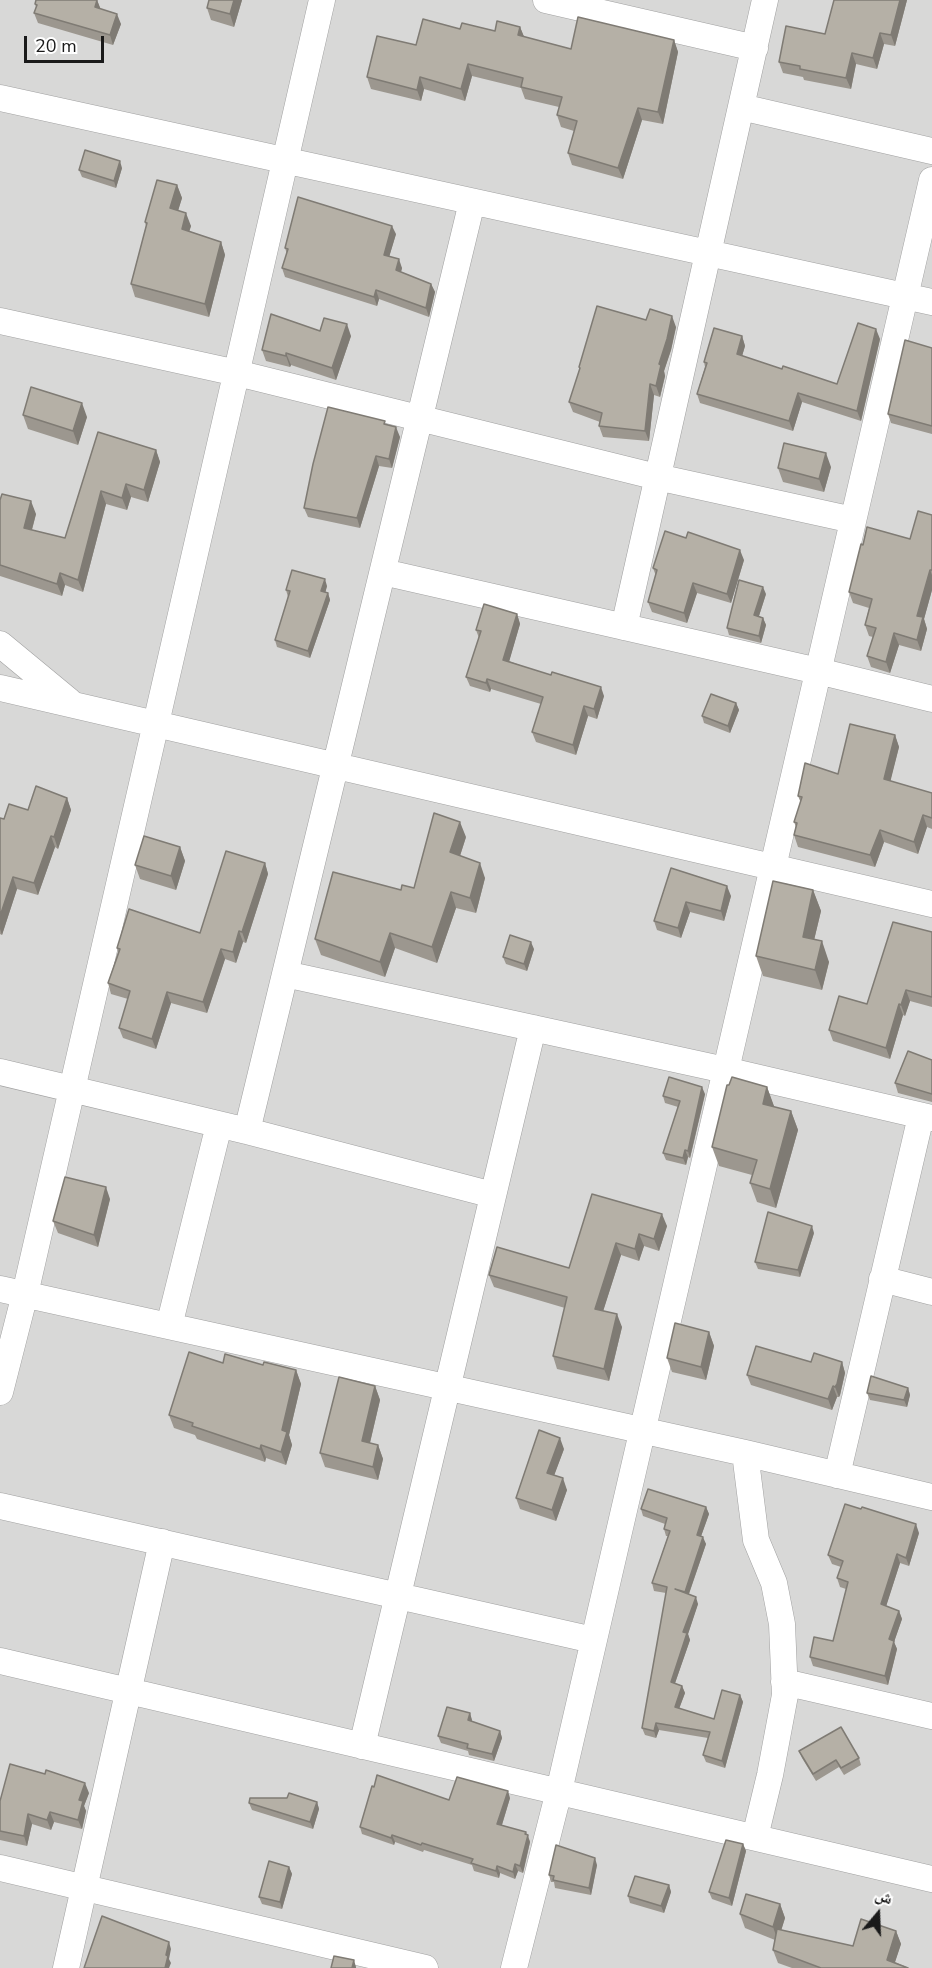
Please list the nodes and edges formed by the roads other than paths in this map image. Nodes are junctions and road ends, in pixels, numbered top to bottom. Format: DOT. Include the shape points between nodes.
graph roads {
  1 [pos="322,0"];
  2 [pos="546,0"];
  3 [pos="765,0"];
  4 [pos="755,48"];
  5 [pos="0,98"];
  6 [pos="741,107"];
  7 [pos="932,152"];
  8 [pos="285,160"];
  9 [pos="932,180"];
  10 [pos="472,202"];
  11 [pos="708,253"];
  12 [pos="905,296"];
  13 [pos="932,302"];
  14 [pos="0,321"];
  15 [pos="237,373"];
  16 [pos="420,418"];
  17 [pos="657,477"];
  18 [pos="853,520"];
  19 [pos="382,572"];
  20 [pos="624,627"];
  21 [pos="0,644"];
  22 [pos="818,671"];
  23 [pos="0,688"];
  24 [pos="932,699"];
  25 [pos="74,705"];
  26 [pos="156,723"];
  27 [pos="336,766"];
  28 [pos="772,867"];
  29 [pos="932,904"];
  30 [pos="285,974"];
  31 [pos="533,1028"];
  32 [pos="725,1070"];
  33 [pos="0,1072"];
  34 [pos="72,1090"];
  35 [pos="926,1117"];
  36 [pos="219,1125"];
  37 [pos="247,1131"];
  38 [pos="493,1195"];
  39 [pos="882,1279"];
  40 [pos="0,1289"];
  41 [pos="932,1292"];
  42 [pos="25,1294"];
  43 [pos="170,1326"];
  44 [pos="447,1388"];
  45 [pos="0,1392"];
  46 [pos="641,1430"];
  47 [pos="745,1453"];
  48 [pos="837,1474"];
  49 [pos="932,1497"];
  50 [pos="0,1506"];
  51 [pos="162,1542"];
  52 [pos="398,1596"];
  53 [pos="593,1640"];
  54 [pos="0,1661"];
  55 [pos="784,1682"];
  56 [pos="128,1691"];
  57 [pos="932,1716"];
  58 [pos="362,1746"];
  59 [pos="559,1791"];
  60 [pos="755,1837"];
  61 [pos="0,1868"];
  62 [pos="932,1878"];
  63 [pos="84,1888"];
  64 [pos="66,1968"];
  65 [pos="425,1968"];
  66 [pos="514,1968"];
  1 -- 8 [label="street"];
  2 -- 4 [label="street"];
  3 -- 4 [label="street"];
  4 -- 6 [label="street"];
  5 -- 8 [label="street"];
  6 -- 7 [label="street"];
  6 -- 11 [label="street"];
  8 -- 10 [label="street"];
  8 -- 15 [label="street"];
  9 -- 12 [label="street"];
  10 -- 11 [label="street"];
  10 -- 16 [label="street"];
  11 -- 12 [label="street"];
  11 -- 17 [label="street"];
  12 -- 13 [label="street"];
  12 -- 18 [label="street"];
  14 -- 15 [label="street"];
  15 -- 16 [label="street"];
  15 -- 26 [label="street"];
  16 -- 17 [label="street"];
  16 -- 19 [label="street"];
  17 -- 18 [label="street"];
  17 -- 20 [label="street"];
  18 -- 22 [label="street"];
  19 -- 20 [label="street"];
  19 -- 27 [label="street"];
  20 -- 22 [label="street"];
  21 -- 25 [label="street"];
  22 -- 24 [label="street"];
  22 -- 28 [label="street"];
  23 -- 25 [label="street"];
  25 -- 26 [label="street"];
  26 -- 27 [label="street"];
  26 -- 34 [label="street"];
  27 -- 28 [label="street"];
  27 -- 30 [label="street"];
  28 -- 29 [label="street"];
  28 -- 32 [label="street"];
  30 -- 31 [label="street"];
  30 -- 37 [label="street"];
  31 -- 32 [label="street"];
  31 -- 38 [label="street"];
  32 -- 35 [label="street"];
  32 -- 46 [label="street"];
  33 -- 34 [label="street"];
  34 -- 36 [label="street"];
  34 -- 42 [label="street"];
  35 -- 39 [label="street"];
  36 -- 37 [label="street"];
  36 -- 43 [label="street"];
  37 -- 38 [label="street"];
  38 -- 44 [label="street"];
  39 -- 41 [label="street"];
  39 -- 48 [label="street"];
  40 -- 42 [label="street"];
  42 -- 43 [label="street"];
  42 -- 45 [label="street"];
  43 -- 44 [label="street"];
  44 -- 46 [label="street"];
  44 -- 52 [label="street"];
  46 -- 47 [label="street"];
  46 -- 53 [label="street"];
  47 -- 48 [label="street"];
  47 -- 55 [label="street" via="756,1540 774,1583 782,1624"];
  48 -- 49 [label="street"];
  50 -- 51 [label="street"];
  51 -- 52 [label="street"];
  51 -- 56 [label="street"];
  52 -- 53 [label="street"];
  52 -- 58 [label="street"];
  53 -- 59 [label="street"];
  54 -- 56 [label="street"];
  55 -- 57 [label="street"];
  55 -- 60 [label="street" via="785,1695"];
  56 -- 58 [label="street"];
  56 -- 63 [label="street"];
  58 -- 59 [label="street"];
  59 -- 60 [label="street"];
  59 -- 66 [label="street"];
  60 -- 62 [label="street"];
  61 -- 63 [label="street"];
  63 -- 64 [label="street"];
  63 -- 65 [label="street"];
}
